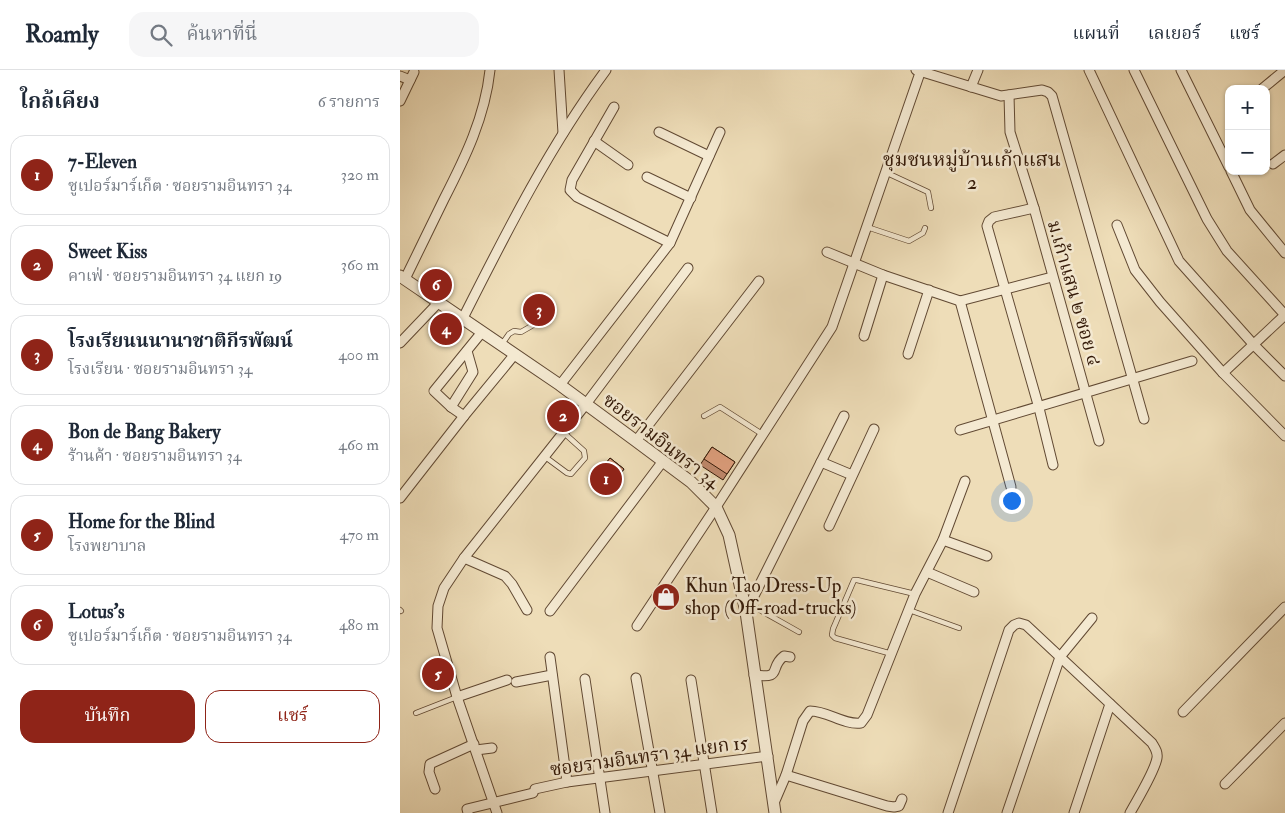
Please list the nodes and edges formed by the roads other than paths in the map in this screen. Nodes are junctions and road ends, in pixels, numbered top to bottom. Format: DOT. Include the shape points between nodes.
graph roads {
  1 [pos="490,70"];
  2 [pos="559,70"];
  3 [pos="606,70"];
  4 [pos="978,70"];
  5 [pos="1089,70"];
  6 [pos="1134,70"];
  7 [pos="1181,70"];
  8 [pos="1285,70"];
  9 [pos="919,71"];
  10 [pos="400,76"];
  11 [pos="1267,85"];
  12 [pos="971,87"];
  13 [pos="1009,95"];
  14 [pos="400,101"];
  15 [pos="614,107"];
  16 [pos="659,132"];
  17 [pos="720,132"];
  18 [pos="564,133"];
  19 [pos="594,141"];
  20 [pos="1285,155"];
  21 [pos="709,156"];
  22 [pos="1225,160"];
  23 [pos="1273,164"];
  24 [pos="628,165"];
  25 [pos="885,172"];
  26 [pos="1233,175"];
  27 [pos="646,177"];
  28 [pos="691,198"];
  29 [pos="932,208"];
  30 [pos="1034,208"];
  31 [pos="1118,225"];
  32 [pos="867,227"];
  33 [pos="925,228"];
  34 [pos="670,243"];
  35 [pos="827,252"];
  36 [pos="1285,253"];
  37 [pos="854,263"];
  38 [pos="688,268"];
  39 [pos="883,275"];
  40 [pos="1052,277"];
  41 [pos="403,278"];
  42 [pos="759,281"];
  43 [pos="929,290"];
  44 [pos="1004,290"];
  45 [pos="960,301"];
  46 [pos="439,302"];
  47 [pos="1285,315"];
  48 [pos="463,318"];
  49 [pos="535,324"];
  50 [pos="404,331"];
  51 [pos="482,332"];
  52 [pos="864,336"];
  53 [pos="400,343"];
  54 [pos="501,345"];
  55 [pos="1254,345"];
  56 [pos="467,352"];
  57 [pos="515,354"];
  58 [pos="908,354"];
  59 [pos="1192,361"];
  60 [pos="1223,373"];
  61 [pos="1285,376"];
  62 [pos="1133,379"];
  63 [pos="560,386"];
  64 [pos="1085,393"];
  65 [pos="586,404"];
  66 [pos="451,407"];
  67 [pos="1039,408"];
  68 [pos="464,416"];
  69 [pos="704,416"];
  70 [pos="844,416"];
  71 [pos="1144,419"];
  72 [pos="993,421"];
  73 [pos="874,430"];
  74 [pos="960,430"];
  75 [pos="563,432"];
  76 [pos="763,435"];
  77 [pos="1285,436"];
  78 [pos="636,441"];
  79 [pos="1099,441"];
  80 [pos="544,456"];
  81 [pos="664,461"];
  82 [pos="821,462"];
  83 [pos="1054,465"];
  84 [pos="852,475"];
  85 [pos="965,481"];
  86 [pos="1011,487"];
  87 [pos="400,498"];
  88 [pos="716,507"];
  89 [pos="829,526"];
  90 [pos="943,540"];
  91 [pos="987,556"];
  92 [pos="464,558"];
  93 [pos="927,572"];
  94 [pos="974,592"];
  95 [pos="915,594"];
  96 [pos="1285,607"];
  97 [pos="748,608"];
  98 [pos="527,610"];
  99 [pos="909,610"];
  100 [pos="550,611"];
  101 [pos="1092,618"];
  102 [pos="637,626"];
  103 [pos="959,628"];
  104 [pos="799,632"];
  105 [pos="892,654"];
  106 [pos="550,657"];
  107 [pos="790,657"];
  108 [pos="1060,657"];
  109 [pos="754,674"];
  110 [pos="552,675"];
  111 [pos="636,678"];
  112 [pos="585,679"];
  113 [pos="691,680"];
  114 [pos="457,697"];
  115 [pos="1110,704"];
  116 [pos="1183,712"];
  117 [pos="416,713"];
  118 [pos="1285,723"];
  119 [pos="475,747"];
  120 [pos="492,748"];
  121 [pos="768,756"];
  122 [pos="705,765"];
  123 [pos="653,772"];
  124 [pos="786,775"];
  125 [pos="600,778"];
  126 [pos="567,782"];
  127 [pos="1225,784"];
  128 [pos="435,789"];
  129 [pos="902,799"];
  130 [pos="494,802"];
  131 [pos="775,808"];
  132 [pos="468,813"];
  133 [pos="498,813"];
  134 [pos="605,813"];
  135 [pos="660,813"];
  136 [pos="712,813"];
  137 [pos="948,813"];
  138 [pos="1008,813"];
  139 [pos="1074,813"];
  140 [pos="1130,813"];
  1 -- 41 [label="street" via="480,119 467,154"];
  2 -- 18 [label="street"];
  3 -- 18 [label="street"];
  4 -- 12 [label="street"];
  5 -- 55 [label="street" via="1179,261"];
  6 -- 47 [label="street" via="1206,219 1227,251"];
  7 -- 22 [label="street"];
  8 -- 11 [label="street"];
  9 -- 12 [label="street"];
  9 -- 25 [label="street"];
  10 -- 14 [label="street" via="412,76"];
  12 -- 13 [label="street" via="1000,96"];
  13 -- 30 [label="street, ม.เก้าแสน ๒ ซอย ๔" via="1010,132"];
  13 -- 62 [label="street" via="1042,90 1052,96"];
  15 -- 19 [label="street"];
  16 -- 21 [label="street"];
  17 -- 21 [label="street"];
  18 -- 48 [label="street" via="505,235"];
  19 -- 24 [label="street"];
  19 -- 34 [label="street" via="572,180 572,194"];
  20 -- 23 [label="street"];
  21 -- 28 [label="street"];
  25 -- 29 [label="lane" via="928,192"];
  25 -- 32 [label="street"];
  26 -- 36 [label="street" via="1250,210"];
  27 -- 28 [label="street"];
  28 -- 34 [label="street"];
  30 -- 40 [label="street, ม.เก้าแสน ๒ ซอย ๔"];
  30 -- 44 [label="street" via="989,220 987,226"];
  31 -- 60 [label="street" via="1135,270"];
  32 -- 33 [label="lane" via="909,241 923,233"];
  32 -- 37 [label="street"];
  34 -- 63 [label="street"];
  35 -- 37 [label="street"];
  37 -- 39 [label="street"];
  37 -- 76 [label="street" via="832,327"];
  38 -- 65 [label="street"];
  39 -- 43 [label="street"];
  39 -- 52 [label="street"];
  40 -- 44 [label="street"];
  40 -- 64 [label="street, ม.เก้าแสน ๒ ซอย ๔"];
  41 -- 46 [label="street, ซอยรามอินทรา 34"];
  42 -- 78 [label="street"];
  43 -- 45 [label="street"];
  43 -- 58 [label="street"];
  44 -- 45 [label="street"];
  44 -- 67 [label="street"];
  45 -- 72 [label="street"];
  46 -- 48 [label="street, ซอยรามอินทรา 34"];
  46 -- 50 [label="street"];
  47 -- 55 [label="street"];
  48 -- 51 [label="street, ซอยรามอินทรา 34"];
  49 -- 54 [label="lane" via="509,334"];
  50 -- 53 [label="street"];
  51 -- 54 [label="street, ซอยรามอินทรา 34"];
  51 -- 56 [label="street"];
  54 -- 57 [label="street, ซอยรามอินทรา 34"];
  55 -- 60 [label="street"];
  55 -- 61 [label="street"];
  56 -- 66 [label="street" via="473,372"];
  56 -- 66 [label="street" via="434,391"];
  57 -- 63 [label="street, ซอยรามอินทรา 34"];
  57 -- 68 [label="street"];
  59 -- 62 [label="street"];
  60 -- 77 [label="street"];
  62 -- 64 [label="street"];
  62 -- 71 [label="street"];
  63 -- 65 [label="street, ซอยรามอินทรา 34"];
  64 -- 67 [label="street"];
  64 -- 79 [label="street, ม.เก้าแสน ๒ ซอย ๔"];
  65 -- 75 [label="street"];
  65 -- 78 [label="street, ซอยรามอินทรา 34"];
  66 -- 68 [label="street"];
  67 -- 72 [label="street"];
  67 -- 83 [label="street"];
  68 -- 87 [label="street"];
  69 -- 76 [label="lane" via="720,407"];
  70 -- 82 [label="street"];
  72 -- 74 [label="street"];
  72 -- 86 [label="street"];
  73 -- 84 [label="street"];
  75 -- 80 [label="street"];
  75 -- 80 [label="lane" via="584,451 585,458 571,474"];
  76 -- 88 [label="street"];
  78 -- 81 [label="street, ซอยรามอินทรา 34"];
  80 -- 92 [label="street"];
  81 -- 88 [label="street, ซอยรามอินทรา 34"];
  81 -- 100 [label="street"];
  82 -- 84 [label="street"];
  82 -- 97 [label="street"];
  84 -- 89 [label="street"];
  85 -- 90 [label="street"];
  88 -- 97 [label="street, ซอยรามอินทรา 34" via="729,535"];
  88 -- 102 [label="street"];
  90 -- 91 [label="street"];
  90 -- 93 [label="street"];
  92 -- 98 [label="street" via="505,576"];
  92 -- 114 [label="street" via="444,588 438,606 437,628"];
  93 -- 94 [label="street"];
  93 -- 95 [label="street"];
  95 -- 99 [label="street"];
  95 -- 105 [label="lane" via="854,580 833,629 835,638"];
  96 -- 116 [label="street"];
  97 -- 104 [label="lane"];
  97 -- 109 [label="street, ซอยรามอินทรา 34"];
  99 -- 103 [label="lane"];
  99 -- 105 [label="street"];
  101 -- 108 [label="street"];
  105 -- 124 [label="street" via="861,723 854,724 818,711 810,712 803,721"];
  106 -- 110 [label="street"];
  107 -- 109 [label="street" via="780,659 768,677"];
  108 -- 115 [label="street"];
  108 -- 137 [label="street" via="1026,625 1014,624"];
  108 -- 138 [label="street"];
  109 -- 121 [label="street, ซอยรามอินทรา 34"];
  110 -- 114 [label="street" via="511,681"];
  110 -- 126 [label="street"];
  111 -- 123 [label="street"];
  112 -- 125 [label="street"];
  113 -- 122 [label="street"];
  114 -- 117 [label="lane"];
  114 -- 119 [label="street"];
  115 -- 139 [label="street"];
  115 -- 140 [label="street" via="1152,743 1158,756"];
  118 -- 127 [label="street"];
  119 -- 120 [label="street"];
  119 -- 128 [label="street" via="430,764 429,772"];
  119 -- 130 [label="street"];
  121 -- 122 [label="street, ซอยรามอินทรา 34 แยก 15"];
  121 -- 131 [label="street, ซอยรามอินทรา 34"];
  122 -- 123 [label="street, ซอยรามอินทรา 34 แยก 15"];
  122 -- 136 [label="street"];
  123 -- 125 [label="street, ซอยรามอินทรา 34 แยก 15"];
  123 -- 135 [label="street"];
  124 -- 129 [label="street" via="887,806 899,806"];
  124 -- 131 [label="street"];
  125 -- 126 [label="street, ซอยรามอินทรา 34 แยก 15"];
  125 -- 134 [label="street"];
  126 -- 130 [label="street, ซอยรามอินทรา 34 แยก 15"];
  130 -- 132 [label="street, ซอยรามอินทรา 34 แยก 15" via="467,810"];
  130 -- 133 [label="street"];
}
